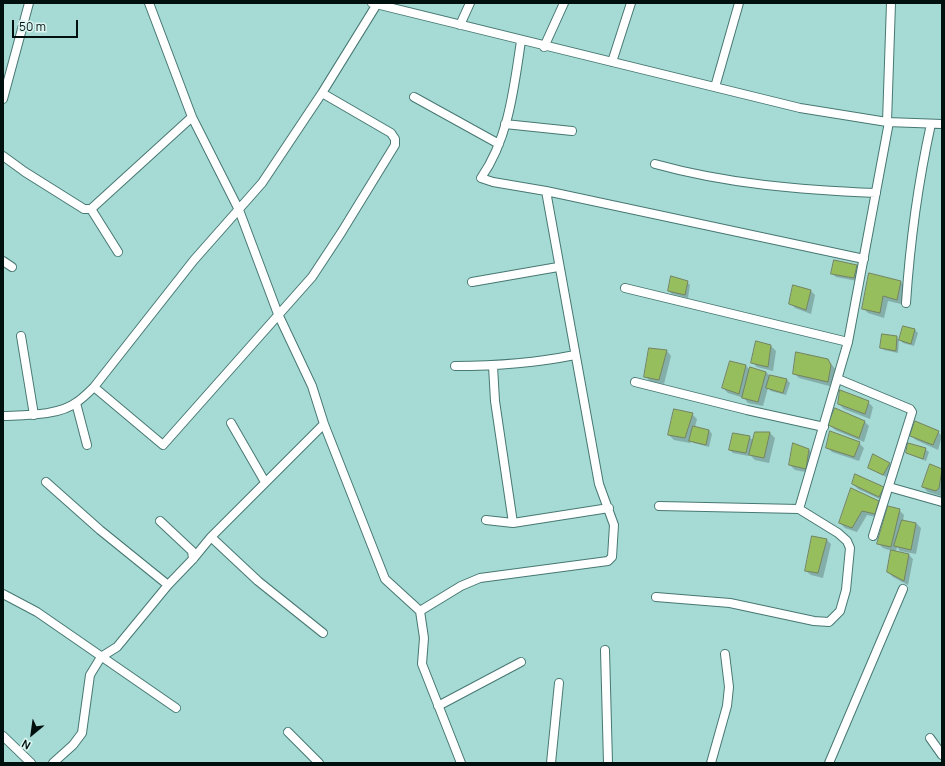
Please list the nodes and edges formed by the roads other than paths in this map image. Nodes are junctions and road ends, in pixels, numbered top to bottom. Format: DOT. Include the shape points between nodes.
graph roads {
  1 [pos="29,3"];
  2 [pos="149,3"];
  3 [pos="374,3"];
  4 [pos="470,3"];
  5 [pos="564,3"];
  6 [pos="631,3"];
  7 [pos="739,3"];
  8 [pos="891,3"];
  9 [pos="460,25"];
  10 [pos="521,41"];
  11 [pos="544,47"];
  12 [pos="612,62"];
  13 [pos="715,87"];
  14 [pos="322,93"];
  15 [pos="414,97"];
  16 [pos="3,99"];
  17 [pos="192,117"];
  18 [pos="888,122"];
  19 [pos="505,124"];
  20 [pos="931,124"];
  21 [pos="942,124"];
  22 [pos="572,131"];
  23 [pos="499,144"];
  24 [pos="3,156"];
  25 [pos="654,164"];
  26 [pos="546,191"];
  27 [pos="876,193"];
  28 [pos="91,209"];
  29 [pos="239,210"];
  30 [pos="118,252"];
  31 [pos="864,259"];
  32 [pos="3,261"];
  33 [pos="12,266"];
  34 [pos="558,267"];
  35 [pos="472,282"];
  36 [pos="625,288"];
  37 [pos="906,303"];
  38 [pos="278,314"];
  39 [pos="21,336"];
  40 [pos="848,342"];
  41 [pos="575,355"];
  42 [pos="455,366"];
  43 [pos="493,366"];
  44 [pos="838,379"];
  45 [pos="635,382"];
  46 [pos="94,388"];
  47 [pos="76,403"];
  48 [pos="34,414"];
  49 [pos="3,416"];
  50 [pos="231,422"];
  51 [pos="324,424"];
  52 [pos="824,427"];
  53 [pos="87,445"];
  54 [pos="46,482"];
  55 [pos="265,482"];
  56 [pos="889,487"];
  57 [pos="942,502"];
  58 [pos="659,506"];
  59 [pos="609,508"];
  60 [pos="799,509"];
  61 [pos="486,520"];
  62 [pos="160,521"];
  63 [pos="513,523"];
  64 [pos="873,536"];
  65 [pos="211,537"];
  66 [pos="193,560"];
  67 [pos="168,585"];
  68 [pos="903,589"];
  69 [pos="3,594"];
  70 [pos="656,597"];
  71 [pos="420,612"];
  72 [pos="323,633"];
  73 [pos="605,650"];
  74 [pos="725,654"];
  75 [pos="101,657"];
  76 [pos="520,662"];
  77 [pos="559,684"];
  78 [pos="438,706"];
  79 [pos="176,708"];
  80 [pos="288,732"];
  81 [pos="3,736"];
  82 [pos="930,738"];
  83 [pos="942,755"];
  84 [pos="59,761"];
  85 [pos="31,763"];
  86 [pos="319,763"];
  87 [pos="461,763"];
  88 [pos="551,763"];
  89 [pos="608,763"];
  90 [pos="711,763"];
  91 [pos="829,763"];
  1 -- 16 [label="street"];
  2 -- 17 [label="street"];
  3 -- 9 [label="street"];
  3 -- 14 [label="street"];
  4 -- 9 [label="street"];
  5 -- 11 [label="street"];
  6 -- 12 [label="street"];
  7 -- 13 [label="street"];
  8 -- 18 [label="street"];
  9 -- 10 [label="street"];
  10 -- 11 [label="street"];
  10 -- 19 [label="street" via="511,104"];
  11 -- 12 [label="street"];
  12 -- 13 [label="street"];
  13 -- 18 [label="street" via="800,108"];
  14 -- 29 [label="street" via="262,183"];
  14 -- 38 [label="street" via="391,133 395,139 394,145 312,277"];
  15 -- 23 [label="street"];
  17 -- 28 [label="street"];
  17 -- 29 [label="street"];
  18 -- 20 [label="street"];
  18 -- 27 [label="street"];
  19 -- 22 [label="street"];
  19 -- 23 [label="street"];
  20 -- 21 [label="street"];
  20 -- 37 [label="street" via="915,213"];
  23 -- 26 [label="street" via="481,178"];
  24 -- 28 [label="street" via="78,205"];
  25 -- 27 [label="street" via="714,179 804,190"];
  26 -- 31 [label="street"];
  26 -- 34 [label="street"];
  27 -- 31 [label="street"];
  28 -- 30 [label="street"];
  29 -- 38 [label="street"];
  29 -- 46 [label="street" via="194,260"];
  31 -- 40 [label="street"];
  32 -- 33 [label="street"];
  34 -- 35 [label="street"];
  34 -- 41 [label="street"];
  36 -- 40 [label="street"];
  38 -- 46 [label="street" via="163,445"];
  38 -- 51 [label="street" via="312,386"];
  39 -- 48 [label="street"];
  40 -- 44 [label="street"];
  41 -- 43 [label="street"];
  41 -- 59 [label="street" via="599,484"];
  42 -- 43 [label="street"];
  43 -- 63 [label="street" via="495,401"];
  44 -- 52 [label="street"];
  44 -- 56 [label="street" via="912,412"];
  45 -- 52 [label="street"];
  46 -- 47 [label="street"];
  47 -- 48 [label="street" via="50,412"];
  47 -- 53 [label="street"];
  48 -- 49 [label="street"];
  50 -- 55 [label="street"];
  51 -- 55 [label="street"];
  51 -- 71 [label="street" via="385,579"];
  52 -- 60 [label="street"];
  54 -- 67 [label="street"];
  55 -- 65 [label="street"];
  56 -- 57 [label="street"];
  56 -- 64 [label="street"];
  58 -- 60 [label="street"];
  59 -- 63 [label="street"];
  59 -- 71 [label="street" via="614,525 613,552 608,561 480,578 461,586"];
  60 -- 70 [label="street" via="838,533 847,541 850,548 846,590 840,611 829,622 730,603"];
  61 -- 63 [label="street"];
  62 -- 66 [label="street" via="192,551"];
  65 -- 66 [label="street"];
  65 -- 72 [label="street" via="258,581"];
  66 -- 67 [label="street"];
  67 -- 75 [label="street" via="116,647"];
  68 -- 91 [label="street"];
  69 -- 75 [label="street" via="37,612"];
  71 -- 78 [label="street" via="424,638 422,664"];
  73 -- 89 [label="street"];
  74 -- 90 [label="street" via="730,688"];
  75 -- 79 [label="street"];
  75 -- 84 [label="street" via="90,675 82,733"];
  76 -- 78 [label="street"];
  77 -- 88 [label="street"];
  78 -- 87 [label="street"];
  80 -- 86 [label="street"];
  81 -- 85 [label="street"];
  82 -- 83 [label="street"];
}
